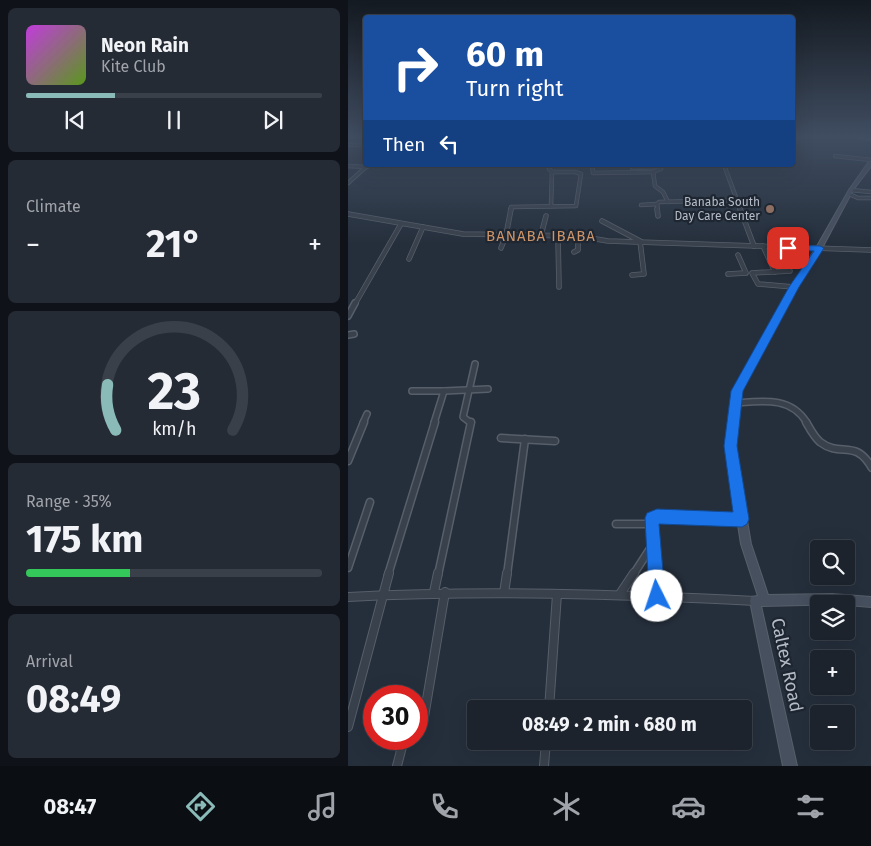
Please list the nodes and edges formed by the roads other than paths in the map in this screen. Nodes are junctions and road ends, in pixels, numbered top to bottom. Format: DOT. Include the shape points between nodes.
graph roads {
  1 [pos="361,172"];
  2 [pos="552,172"];
  3 [pos="592,172"];
  4 [pos="653,172"];
  5 [pos="727,172"];
  6 [pos="864,172"];
  7 [pos="348,182"];
  8 [pos="850,192"];
  9 [pos="872,192"];
  10 [pos="872,198"];
  11 [pos="738,200"];
  12 [pos="668,202"];
  13 [pos="657,204"];
  14 [pos="641,205"];
  15 [pos="550,206"];
  16 [pos="348,214"];
  17 [pos="546,216"];
  18 [pos="658,216"];
  19 [pos="602,221"];
  20 [pos="401,224"];
  21 [pos="422,227"];
  22 [pos="506,235"];
  23 [pos="540,235"];
  24 [pos="558,235"];
  25 [pos="578,236"];
  26 [pos="640,241"];
  27 [pos="754,246"];
  28 [pos="763,246"];
  29 [pos="501,248"];
  30 [pos="820,248"];
  31 [pos="872,250"];
  32 [pos="574,252"];
  33 [pos="738,255"];
  34 [pos="409,259"];
  35 [pos="790,271"];
  36 [pos="775,272"];
  37 [pos="746,273"];
  38 [pos="752,273"];
  39 [pos="728,274"];
  40 [pos="632,275"];
  41 [pos="559,287"];
  42 [pos="794,287"];
  43 [pos="348,316"];
  44 [pos="475,364"];
  45 [pos="488,389"];
  46 [pos="469,390"];
  47 [pos="412,391"];
  48 [pos="444,391"];
  49 [pos="735,403"];
  50 [pos="367,414"];
  51 [pos="501,438"];
  52 [pos="525,439"];
  53 [pos="555,441"];
  54 [pos="348,460"];
  55 [pos="872,468"];
  56 [pos="370,502"];
  57 [pos="742,519"];
  58 [pos="616,524"];
  59 [pos="652,524"];
  60 [pos="653,543"];
  61 [pos="348,568"];
  62 [pos="434,592"];
  63 [pos="445,592"];
  64 [pos="504,593"];
  65 [pos="558,594"];
  66 [pos="620,594"];
  67 [pos="382,595"];
  68 [pos="657,596"];
  69 [pos="348,597"];
  70 [pos="760,601"];
  71 [pos="872,602"];
  72 [pos="428,693"];
  73 [pos="550,700"];
  74 [pos="348,727"];
  75 [pos="401,750"];
  76 [pos="545,750"];
  77 [pos="397,766"];
  78 [pos="544,766"];
  79 [pos="790,766"];
  1 -- 7 [label="street"];
  2 -- 15 [label="street"];
  2 -- 15 [label="street" via="578,172 581,177 576,206"];
  3 -- 4 [label="street"];
  4 -- 12 [label="street" via="655,186"];
  5 -- 11 [label="street"];
  6 -- 8 [label="street, Caltex Road"];
  8 -- 9 [label="street"];
  8 -- 10 [label="street" via="858,198"];
  8 -- 30 [label="street, Caltex Road"];
  11 -- 12 [label="street"];
  11 -- 27 [label="street"];
  12 -- 13 [label="street"];
  13 -- 14 [label="street"];
  13 -- 18 [label="street"];
  15 -- 22 [label="street" via="510,208"];
  16 -- 20 [label="street"];
  17 -- 23 [label="street"];
  19 -- 26 [label="street"];
  20 -- 21 [label="street"];
  20 -- 43 [label="street"];
  21 -- 22 [label="street" via="463,234"];
  21 -- 34 [label="street"];
  22 -- 23 [label="street"];
  22 -- 29 [label="street"];
  23 -- 24 [label="street"];
  24 -- 25 [label="street"];
  24 -- 41 [label="street"];
  25 -- 26 [label="street" via="608,241"];
  25 -- 32 [label="street" via="578,250"];
  26 -- 27 [label="street"];
  26 -- 40 [label="street" via="644,274"];
  27 -- 28 [label="street"];
  28 -- 30 [label="street"];
  28 -- 36 [label="street"];
  30 -- 31 [label="street"];
  30 -- 42 [label="street, Caltex Road"];
  33 -- 37 [label="street"];
  35 -- 36 [label="street"];
  36 -- 38 [label="street"];
  37 -- 38 [label="street"];
  37 -- 39 [label="street"];
  38 -- 42 [label="street" via="758,284"];
  42 -- 49 [label="street, Caltex Road" via="737,391"];
  44 -- 46 [label="street"];
  45 -- 46 [label="street"];
  46 -- 48 [label="street"];
  46 -- 62 [label="street" via="464,417 471,422"];
  47 -- 48 [label="street"];
  48 -- 67 [label="street"];
  49 -- 55 [label="street" via="778,402 790,405 803,416 820,443 859,452"];
  49 -- 57 [label="street, Caltex Road" via="730,446"];
  50 -- 54 [label="street"];
  51 -- 52 [label="street"];
  52 -- 53 [label="street"];
  52 -- 64 [label="street"];
  56 -- 61 [label="street"];
  57 -- 59 [label="street" via="657,516 652,518"];
  57 -- 70 [label="street, Caltex Road"];
  58 -- 59 [label="street"];
  59 -- 60 [label="street"];
  60 -- 66 [label="street"];
  60 -- 68 [label="street"];
  62 -- 63 [label="street"];
  62 -- 67 [label="street"];
  63 -- 64 [label="street"];
  63 -- 72 [label="street"];
  64 -- 65 [label="street"];
  65 -- 66 [label="street"];
  65 -- 73 [label="street"];
  66 -- 68 [label="street"];
  67 -- 69 [label="street"];
  67 -- 74 [label="street"];
  68 -- 70 [label="street"];
  70 -- 71 [label="street"];
  70 -- 79 [label="street, Caltex Road"];
  75 -- 77 [label="street"];
  76 -- 78 [label="street"];
}
